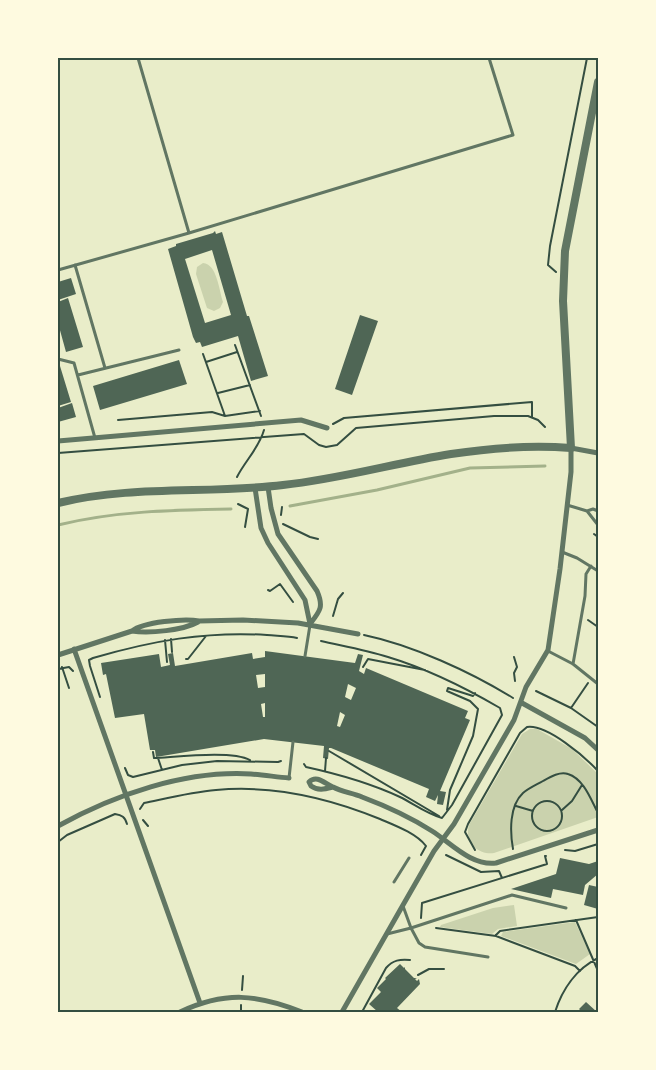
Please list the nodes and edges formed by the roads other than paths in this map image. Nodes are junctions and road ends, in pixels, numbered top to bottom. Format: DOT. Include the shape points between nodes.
graph roads {
  1 [pos="138,58"];
  2 [pos="490,58"];
  3 [pos="598,82"];
  4 [pos="189,234"];
  5 [pos="75,265"];
  6 [pos="58,270"];
  7 [pos="179,350"];
  8 [pos="58,359"];
  9 [pos="105,368"];
  10 [pos="78,375"];
  11 [pos="327,428"];
  12 [pos="96,438"];
  13 [pos="58,441"];
  14 [pos="571,448"];
  15 [pos="598,453"];
  16 [pos="268,487"];
  17 [pos="255,488"];
  18 [pos="58,503"];
  19 [pos="567,505"];
  20 [pos="587,511"];
  21 [pos="598,511"];
  22 [pos="598,525"];
  23 [pos="562,552"];
  24 [pos="591,566"];
  25 [pos="598,571"];
  26 [pos="310,624"];
  27 [pos="358,634"];
  28 [pos="74,649"];
  29 [pos="548,650"];
  30 [pos="58,655"];
  31 [pos="305,656"];
  32 [pos="573,664"];
  33 [pos="598,684"];
  34 [pos="522,703"];
  35 [pos="293,742"];
  36 [pos="598,750"];
  37 [pos="289,778"];
  38 [pos="333,787"];
  39 [pos="126,794"];
  40 [pos="58,826"];
  41 [pos="598,830"];
  42 [pos="443,839"];
  43 [pos="409,858"];
  44 [pos="394,882"];
  45 [pos="402,905"];
  46 [pos="566,908"];
  47 [pos="411,928"];
  48 [pos="386,934"];
  49 [pos="488,957"];
  50 [pos="200,1003"];
  51 [pos="180,1012"];
  52 [pos="302,1012"];
  53 [pos="342,1012"];
  1 -- 4 [label="lane"];
  2 -- 4 [label="lane" via="513,135"];
  3 -- 14 [label="street" via="565,251 563,278"];
  4 -- 5 [label="lane"];
  5 -- 6 [label="lane"];
  5 -- 9 [label="lane"];
  7 -- 9 [label="lane"];
  8 -- 10 [label="lane" via="74,363"];
  9 -- 10 [label="lane"];
  10 -- 12 [label="lane"];
  11 -- 12 [label="street" via="301,420"];
  12 -- 13 [label="street"];
  14 -- 15 [label="street"];
  14 -- 16 [label="street" via="548,446 452,454 333,478"];
  14 -- 19 [label="street"];
  16 -- 17 [label="street"];
  16 -- 26 [label="street" via="278,534 320,600 321,610"];
  17 -- 18 [label="street" via="136,491"];
  17 -- 26 [label="street" via="261,528 305,600"];
  19 -- 20 [label="lane"];
  19 -- 23 [label="street"];
  20 -- 21 [label="lane"];
  20 -- 22 [label="lane"];
  23 -- 24 [label="lane"];
  23 -- 29 [label="street"];
  24 -- 25 [label="lane"];
  24 -- 32 [label="lane" via="586,574"];
  26 -- 27 [label="street"];
  26 -- 28 [label="street" via="243,620 199,622 167,630 132,632"];
  26 -- 31 [label="lane"];
  28 -- 30 [label="street"];
  28 -- 39 [label="street"];
  29 -- 32 [label="lane"];
  29 -- 34 [label="street" via="526,687"];
  32 -- 33 [label="lane"];
  34 -- 36 [label="street" via="577,734"];
  34 -- 42 [label="street"];
  35 -- 37 [label="lane"];
  37 -- 39 [label="street" via="250,774 211,776"];
  38 -- 42 [label="street" via="398,812"];
  39 -- 40 [label="street" via="84,811"];
  39 -- 50 [label="street"];
  41 -- 42 [label="street" via="489,864 476,860"];
  42 -- 45 [label="street"];
  43 -- 44 [label="lane"];
  45 -- 47 [label="lane"];
  45 -- 48 [label="street"];
  46 -- 47 [label="lane" via="512,895"];
  47 -- 48 [label="lane"];
  47 -- 49 [label="lane" via="425,947"];
  48 -- 53 [label="street"];
  50 -- 51 [label="street"];
  50 -- 52 [label="street" via="256,997"];
}
